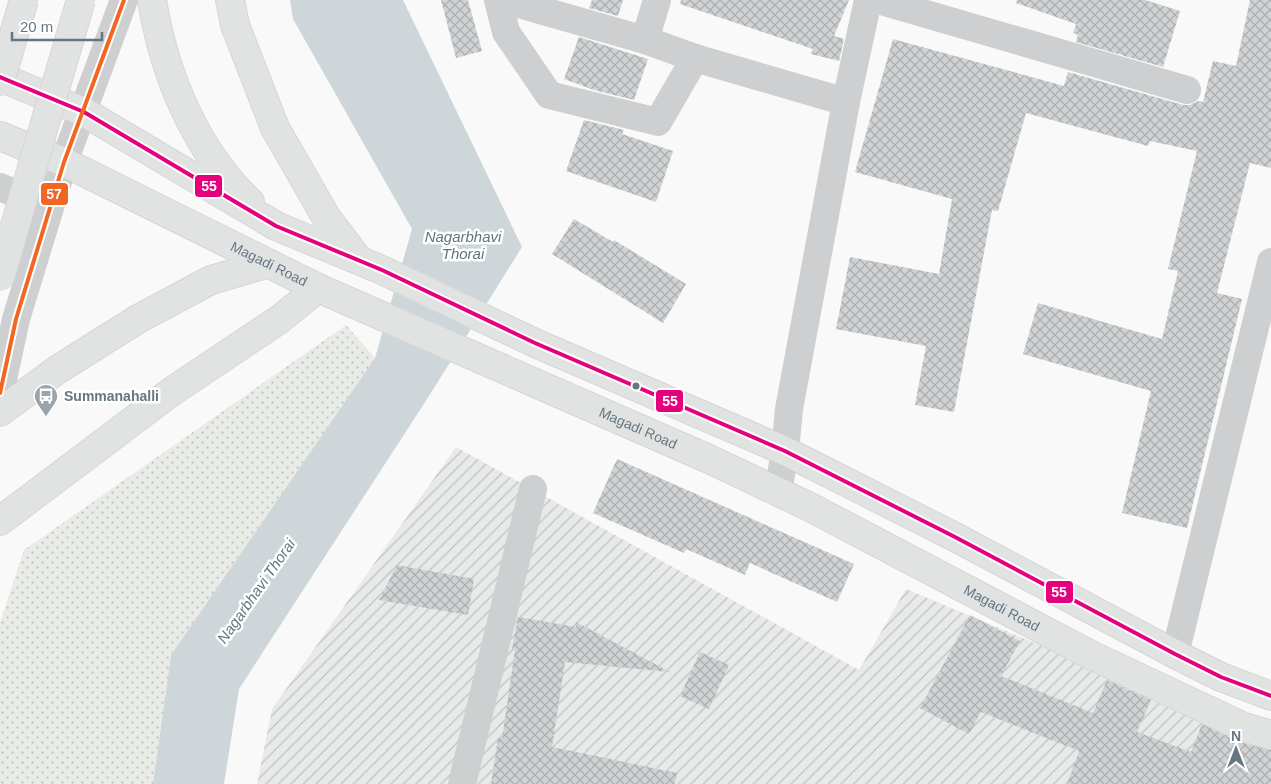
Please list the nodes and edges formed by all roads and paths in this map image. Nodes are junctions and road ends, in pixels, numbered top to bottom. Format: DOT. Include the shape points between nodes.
graph roads {
  1 [pos="24,0"];
  2 [pos="81,0"];
  3 [pos="124,0"];
  4 [pos="152,0"];
  5 [pos="230,0"];
  6 [pos="498,0"];
  7 [pos="505,0"];
  8 [pos="657,0"];
  9 [pos="868,0"];
  10 [pos="878,0"];
  11 [pos="645,40"];
  12 [pos="695,58"];
  13 [pos="0,77"];
  14 [pos="0,82"];
  15 [pos="1187,90"];
  16 [pos="846,102"];
  17 [pos="84,112"];
  18 [pos="0,136"];
  19 [pos="64,162"];
  20 [pos="0,186"];
  21 [pos="50,207"];
  22 [pos="276,226"];
  23 [pos="1271,262"];
  24 [pos="266,264"];
  25 [pos="371,266"];
  26 [pos="0,277"];
  27 [pos="318,288"];
  28 [pos="8,317"];
  29 [pos="0,393"];
  30 [pos="0,412"];
  31 [pos="785,451"];
  32 [pos="533,489"];
  33 [pos="778,492"];
  34 [pos="0,521"];
  35 [pos="1175,654"];
  36 [pos="1271,696"];
  37 [pos="1271,735"];
  38 [pos="462,784"];
  1 -- 14 [label="main road, bridge"];
  2 -- 26 [label="main road, bridge"];
  3 -- 17 [label="street"];
  4 -- 22 [label="main road" via="166,64 197,132 246,198"];
  5 -- 25 [label="main road" via="235,25 275,128 326,218"];
  6 -- 12 [label="street" via="506,32 549,95 658,122"];
  7 -- 11 [label="street"];
  8 -- 11 [label="street"];
  9 -- 16 [label="street"];
  10 -- 15 [label="street"];
  11 -- 12 [label="street"];
  12 -- 16 [label="street"];
  13 -- 17 [label="main road"];
  16 -- 31 [label="street" via="789,409"];
  17 -- 19 [label="street"];
  17 -- 22 [label="main road"];
  18 -- 19 [label="main road, Magadi Road"];
  19 -- 21 [label="street"];
  19 -- 24 [label="main road, Magadi Road"];
  20 -- 21 [label="street"];
  21 -- 28 [label="street"];
  22 -- 25 [label="main road"];
  23 -- 35 [label="street"];
  24 -- 27 [label="main road, Magadi Road"];
  24 -- 30 [label="main road" via="211,280 138,319 57,370"];
  25 -- 31 [label="main road" via="535,343"];
  27 -- 33 [label="main road, Magadi Road"];
  27 -- 34 [label="main road" via="280,319 171,392"];
  28 -- 29 [label="street"];
  31 -- 33 [label="street"];
  31 -- 35 [label="main road"];
  32 -- 38 [label="street"];
  33 -- 37 [label="main road, Magadi Road" via="1093,656 1244,727"];
  35 -- 36 [label="main road" via="1221,677"];
}
